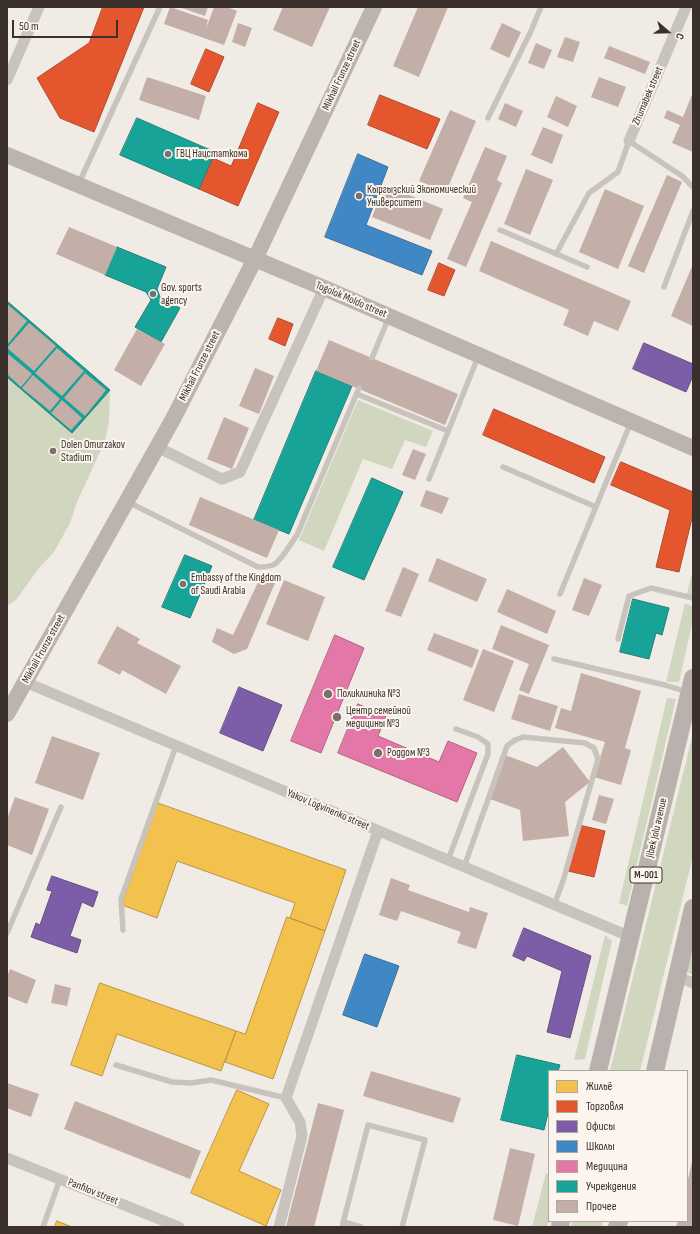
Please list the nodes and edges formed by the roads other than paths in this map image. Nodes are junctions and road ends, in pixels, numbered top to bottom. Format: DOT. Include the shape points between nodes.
graph roads {
  1 [pos="39,7"];
  2 [pos="160,7"];
  3 [pos="374,7"];
  4 [pos="541,7"];
  5 [pos="686,7"];
  6 [pos="7,80"];
  7 [pos="488,118"];
  8 [pos="629,141"];
  9 [pos="7,155"];
  10 [pos="78,185"];
  11 [pos="693,187"];
  12 [pos="693,211"];
  13 [pos="500,230"];
  14 [pos="556,254"];
  15 [pos="255,259"];
  16 [pos="587,267"];
  17 [pos="664,287"];
  18 [pos="324,288"];
  19 [pos="389,317"];
  20 [pos="479,355"];
  21 [pos="372,358"];
  22 [pos="631,422"];
  23 [pos="448,431"];
  24 [pos="157,447"];
  25 [pos="693,448"];
  26 [pos="503,467"];
  27 [pos="429,479"];
  28 [pos="127,502"];
  29 [pos="596,507"];
  30 [pos="560,594"];
  31 [pos="693,598"];
  32 [pos="618,639"];
  33 [pos="554,659"];
  34 [pos="25,682"];
  35 [pos="691,685"];
  36 [pos="7,714"];
  37 [pos="456,729"];
  38 [pos="176,746"];
  39 [pos="61,807"];
  40 [pos="378,831"];
  41 [pos="448,860"];
  42 [pos="464,867"];
  43 [pos="554,905"];
  44 [pos="693,908"];
  45 [pos="123,930"];
  46 [pos="7,933"];
  47 [pos="631,937"];
  48 [pos="685,980"];
  49 [pos="116,1065"];
  50 [pos="598,1070"];
  51 [pos="655,1070"];
  52 [pos="286,1098"];
  53 [pos="7,1158"];
  54 [pos="60,1179"];
  55 [pos="343,1224"];
  56 [pos="43,1227"];
  57 [pos="179,1227"];
  58 [pos="279,1227"];
  59 [pos="361,1227"];
  60 [pos="402,1227"];
  1 -- 6 [label="street"];
  2 -- 10 [label="lane"];
  3 -- 15 [label="main road, Mikhail Frunze street"];
  4 -- 7 [label="lane"];
  5 -- 8 [label="street, Zhumabek street"];
  8 -- 11 [label="lane" via="682,176"];
  8 -- 14 [label="lane" via="618,172 589,193"];
  9 -- 10 [label="main road, Togolok Moldo street"];
  10 -- 15 [label="main road, Togolok Moldo street"];
  12 -- 17 [label="lane"];
  13 -- 14 [label="lane"];
  14 -- 16 [label="lane"];
  15 -- 18 [label="main road, Togolok Moldo street"];
  15 -- 24 [label="main road, Mikhail Frunze street"];
  18 -- 19 [label="main road, Togolok Moldo street"];
  18 -- 24 [label="street" via="240,472 222,479"];
  19 -- 20 [label="main road, Togolok Moldo street"];
  19 -- 21 [label="lane"];
  20 -- 22 [label="main road, Togolok Moldo street"];
  20 -- 23 [label="lane"];
  22 -- 25 [label="main road, Togolok Moldo street"];
  22 -- 29 [label="lane"];
  23 -- 27 [label="lane"];
  23 -- 28 [label="lane" via="358,391 297,535 275,564 267,566 258,567"];
  24 -- 28 [label="main road, Mikhail Frunze street"];
  26 -- 29 [label="lane"];
  28 -- 34 [label="main road, Mikhail Frunze street"];
  29 -- 30 [label="lane"];
  31 -- 32 [label="lane" via="651,588 629,596"];
  33 -- 35 [label="lane" via="665,685"];
  34 -- 36 [label="main road, Mikhail Frunze street"];
  34 -- 38 [label="street, Yakov Logvinenko street"];
  35 -- 47 [label="main road, Jibek Jolu avenue / М-001"];
  37 -- 41 [label="lane" via="478,737 488,744 488,754"];
  38 -- 40 [label="street, Yakov Logvinenko street"];
  38 -- 45 [label="lane" via="121,899"];
  39 -- 46 [label="lane"];
  40 -- 41 [label="street, Yakov Logvinenko street"];
  40 -- 52 [label="street"];
  41 -- 42 [label="street, Yakov Logvinenko street"];
  42 -- 43 [label="street, Yakov Logvinenko street"];
  42 -- 43 [label="lane" via="508,746 522,737 585,743 594,748 598,759"];
  43 -- 47 [label="street, Yakov Logvinenko street"];
  44 -- 48 [label="main road"];
  47 -- 50 [label="main road, Jibek Jolu avenue / М-001"];
  48 -- 51 [label="main road"];
  49 -- 52 [label="lane" via="172,1082 211,1080"];
  52 -- 58 [label="street" via="300,1122 302,1136"];
  53 -- 54 [label="street, Panfilov street"];
  54 -- 56 [label="lane"];
  54 -- 57 [label="street, Panfilov street"];
  55 -- 59 [label="lane"];
  55 -- 60 [label="lane" via="368,1125 425,1140"];
}
